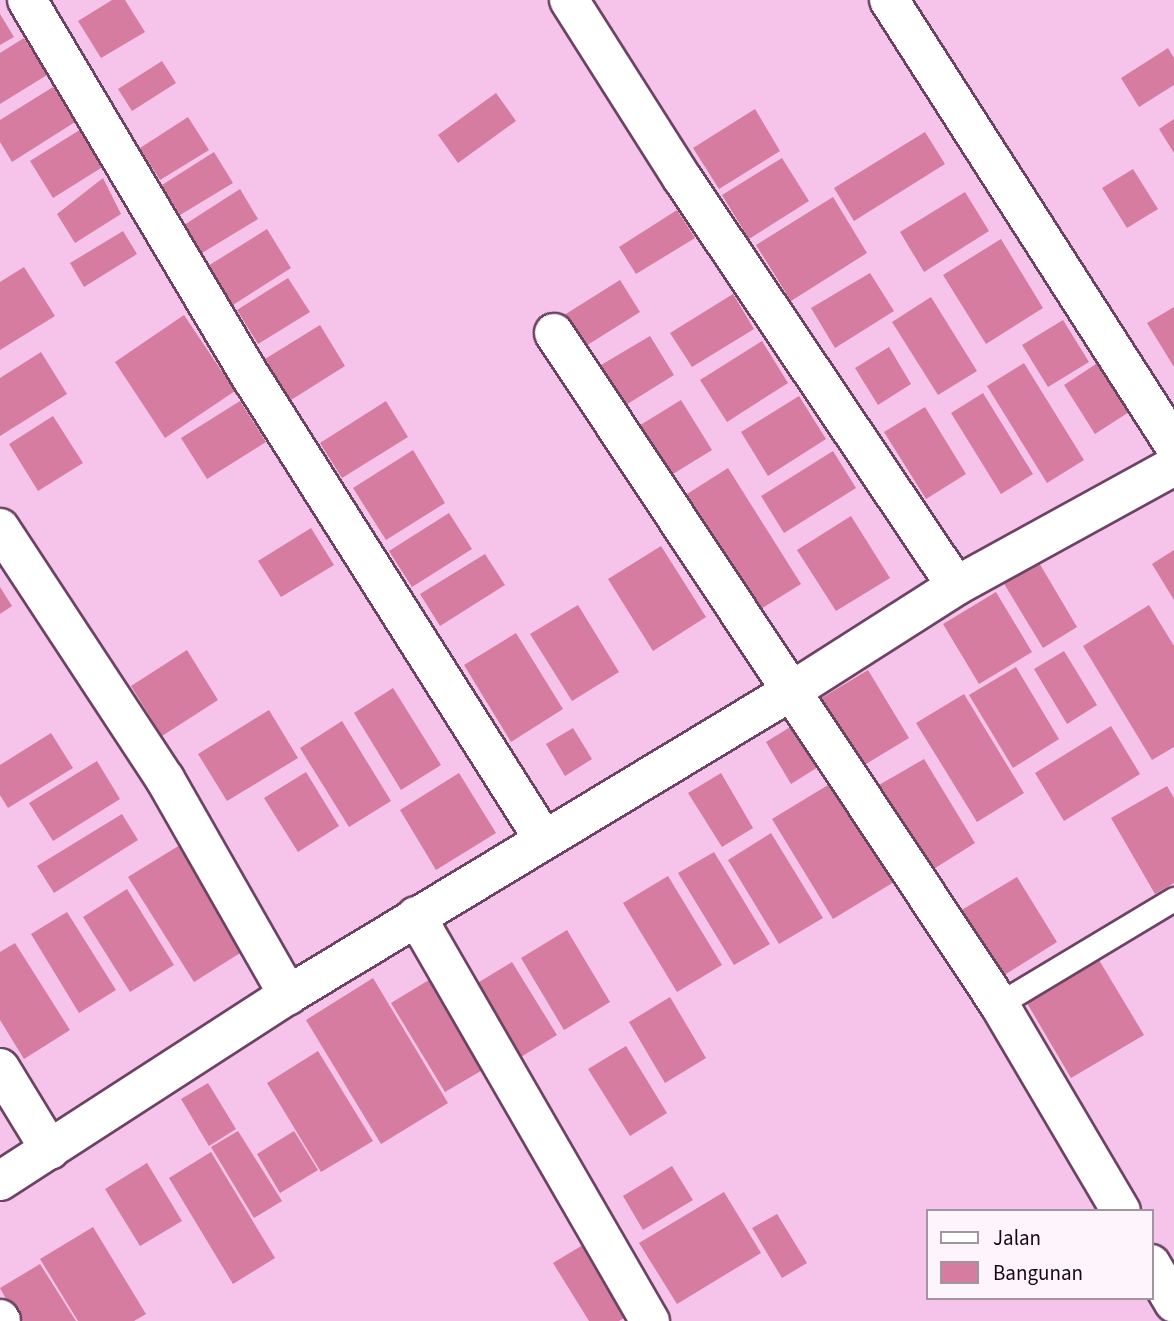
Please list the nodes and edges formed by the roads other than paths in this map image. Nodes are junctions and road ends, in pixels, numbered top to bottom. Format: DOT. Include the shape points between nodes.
graph roads {
  1 [pos="27,0"];
  2 [pos="569,0"];
  3 [pos="888,0"];
  4 [pos="554,333"];
  5 [pos="1174,445"];
  6 [pos="1174,466"];
  7 [pos="0,528"];
  8 [pos="956,586"];
  9 [pos="793,690"];
  10 [pos="544,840"];
  11 [pos="1174,899"];
  12 [pos="416,916"];
  13 [pos="288,995"];
  14 [pos="999,1003"];
  15 [pos="0,1068"];
  16 [pos="50,1150"];
  17 [pos="0,1181"];
  18 [pos="1120,1209"];
  19 [pos="1153,1267"];
  20 [pos="1174,1303"];
  21 [pos="650,1321"];
  1 -- 10 [label="street" via="261,391"];
  2 -- 8 [label="street" via="682,178"];
  3 -- 5 [label="street"];
  4 -- 9 [label="street"];
  6 -- 8 [label="street"];
  7 -- 13 [label="street" via="165,779"];
  8 -- 9 [label="street"];
  9 -- 10 [label="street"];
  9 -- 14 [label="street"];
  10 -- 12 [label="street"];
  11 -- 14 [label="lane"];
  12 -- 13 [label="street"];
  12 -- 21 [label="street"];
  13 -- 16 [label="street"];
  14 -- 18 [label="street"];
  15 -- 16 [label="street"];
  16 -- 17 [label="street"];
  19 -- 20 [label="street"];
}
